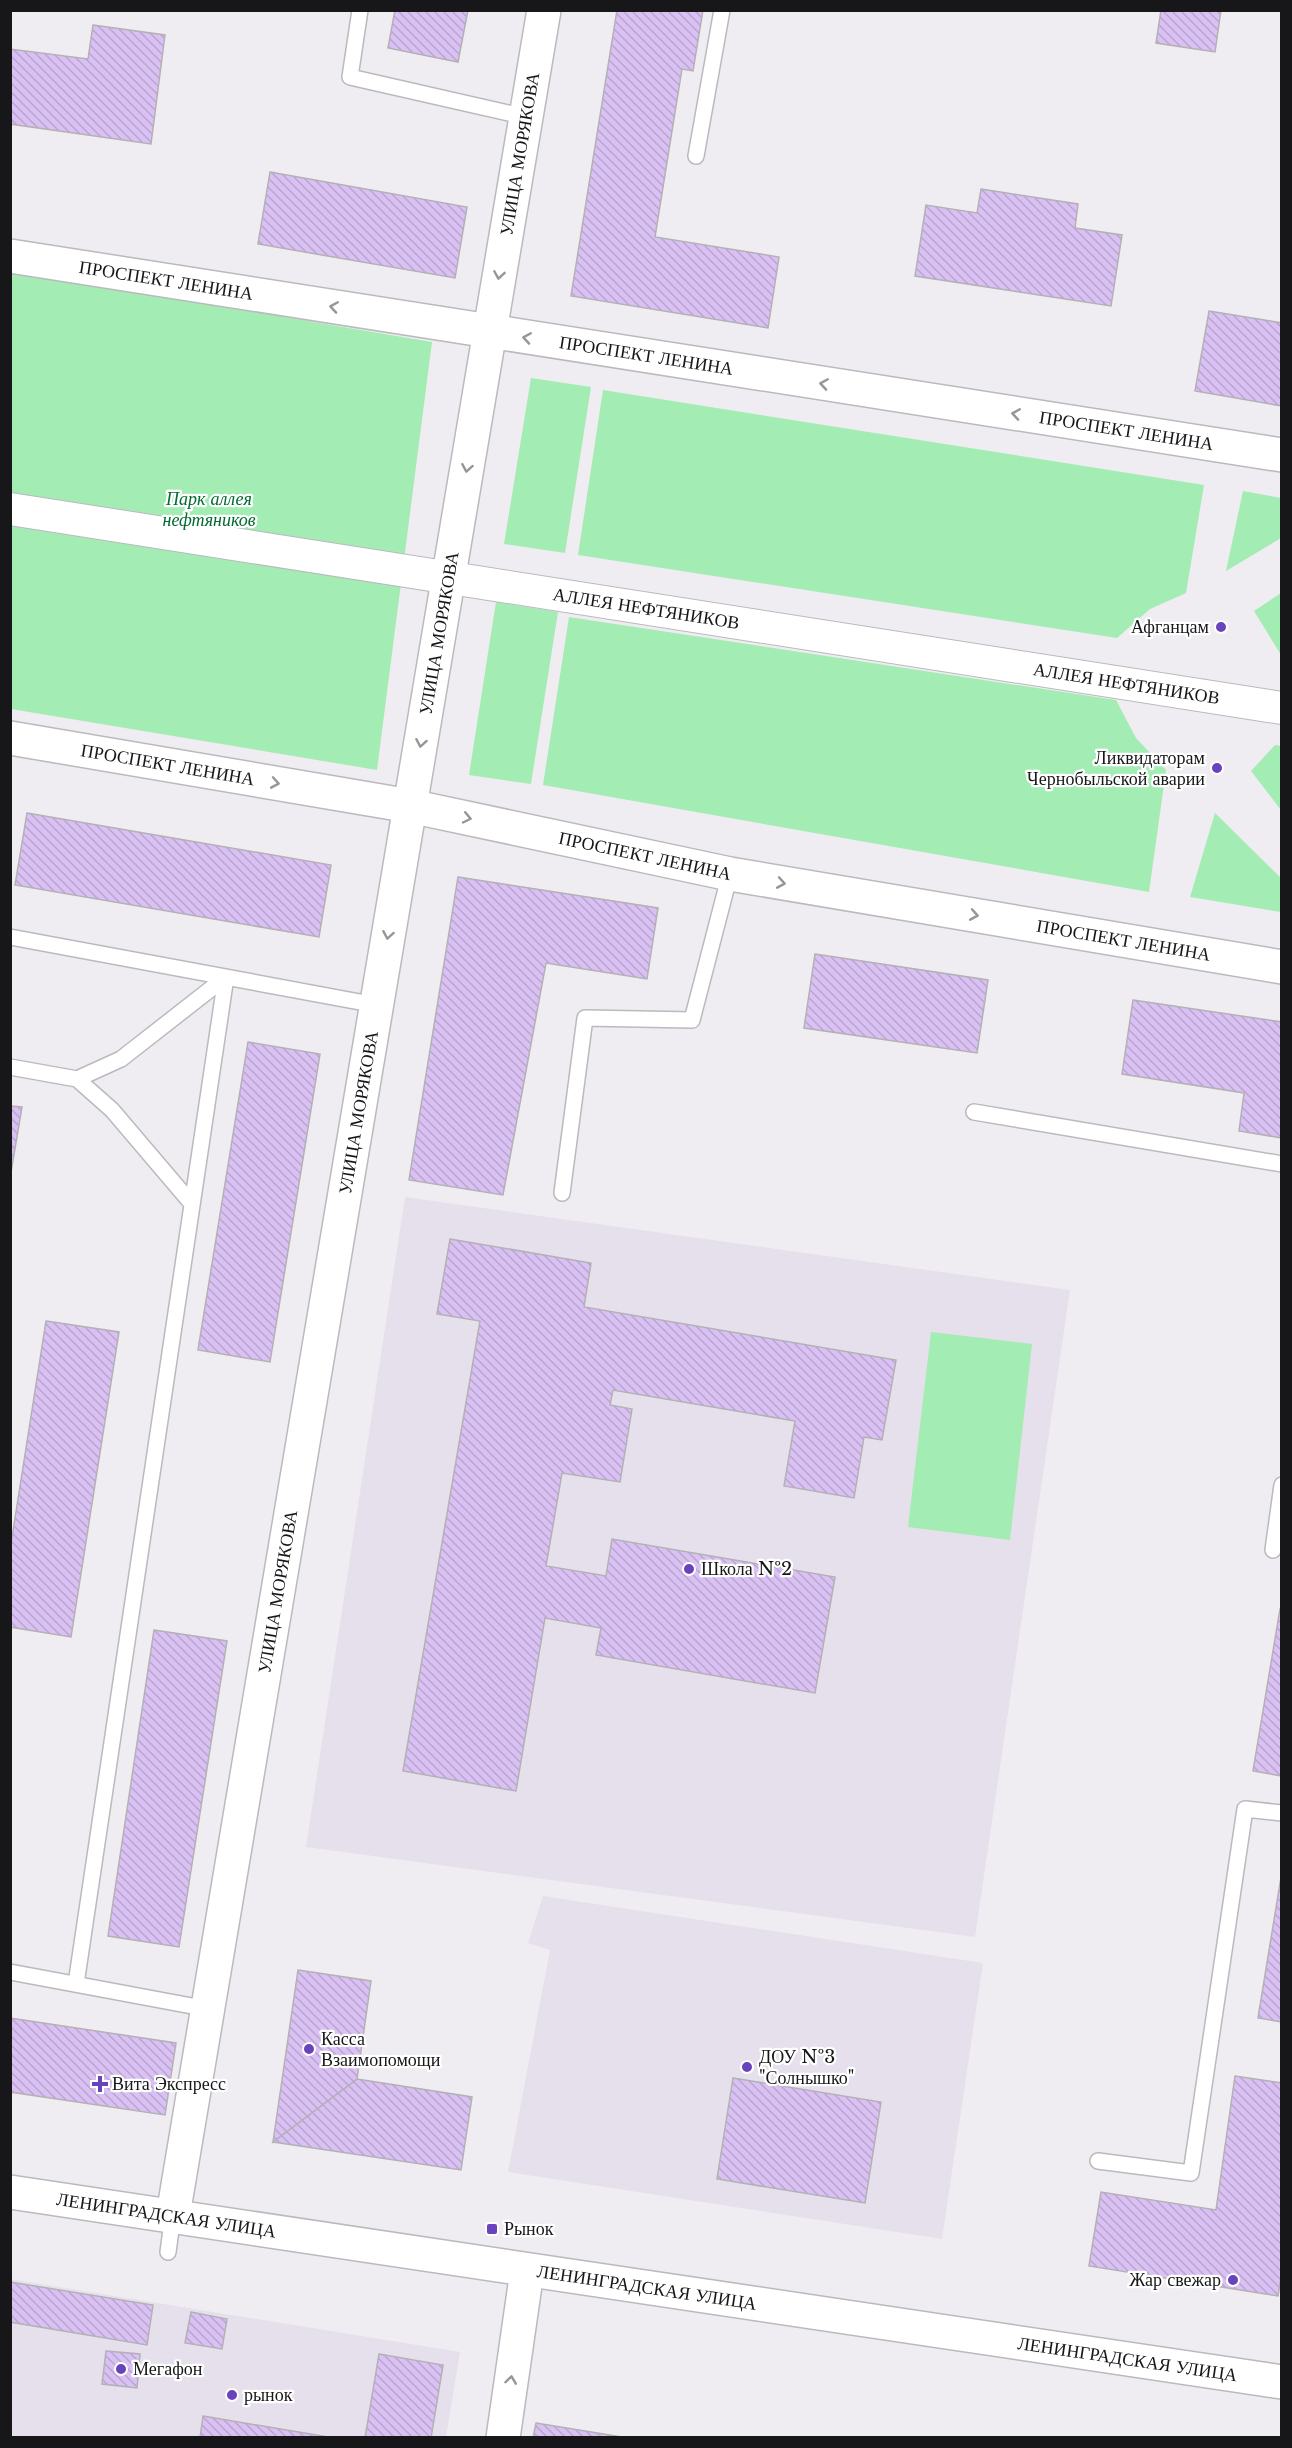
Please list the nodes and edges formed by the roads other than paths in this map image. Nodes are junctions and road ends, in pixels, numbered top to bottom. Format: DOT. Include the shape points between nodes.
graph roads {
  1 [pos="360,10"];
  2 [pos="544,10"];
  3 [pos="722,10"];
  4 [pos="526,117"];
  5 [pos="696,156"];
  6 [pos="10,256"];
  7 [pos="490,332"];
  8 [pos="1281,455"];
  9 [pos="10,509"];
  10 [pos="449,578"];
  11 [pos="1281,708"];
  12 [pos="10,738"];
  13 [pos="410,806"];
  14 [pos="730,874"];
  15 [pos="10,937"];
  16 [pos="1281,967"];
  17 [pos="226,977"];
  18 [pos="376,1005"];
  19 [pos="10,1067"];
  20 [pos="77,1079"];
  21 [pos="974,1112"];
  22 [pos="1281,1164"];
  23 [pos="562,1193"];
  24 [pos="192,1204"];
  25 [pos="1281,1485"];
  26 [pos="1273,1550"];
  27 [pos="1281,1813"];
  28 [pos="10,1972"];
  29 [pos="76,1984"];
  30 [pos="208,2009"];
  31 [pos="1098,2161"];
  32 [pos="10,2192"];
  33 [pos="173,2215"];
  34 [pos="168,2252"];
  35 [pos="527,2271"];
  36 [pos="1281,2382"];
  37 [pos="503,2438"];
  1 -- 4 [label="lane" via="351,77"];
  2 -- 4 [label="main road, УЛИЦА МОРЯКОВА"];
  3 -- 5 [label="lane"];
  4 -- 7 [label="main road, УЛИЦА МОРЯКОВА, one-way"];
  7 -- 6 [label="main road, ПРОСПЕКТ ЛЕНИНА, one-way"];
  8 -- 7 [label="main road, ПРОСПЕКТ ЛЕНИНА, one-way"];
  7 -- 10 [label="main road, УЛИЦА МОРЯКОВА, one-way"];
  9 -- 10 [label="street, АЛЛЕЯ НЕФТЯНИКОВ"];
  10 -- 11 [label="street, АЛЛЕЯ НЕФТЯНИКОВ"];
  10 -- 13 [label="main road, УЛИЦА МОРЯКОВА, one-way"];
  12 -- 13 [label="main road, ПРОСПЕКТ ЛЕНИНА, one-way"];
  13 -- 14 [label="main road, ПРОСПЕКТ ЛЕНИНА, one-way"];
  13 -- 18 [label="main road, УЛИЦА МОРЯКОВА, one-way"];
  14 -- 16 [label="main road, ПРОСПЕКТ ЛЕНИНА, one-way"];
  14 -- 23 [label="lane" via="692,1020 585,1018"];
  15 -- 17 [label="lane"];
  17 -- 18 [label="lane"];
  17 -- 20 [label="lane" via="121,1059"];
  17 -- 24 [label="lane"];
  18 -- 30 [label="main road, УЛИЦА МОРЯКОВА"];
  19 -- 20 [label="lane"];
  20 -- 24 [label="lane" via="112,1110"];
  21 -- 22 [label="lane"];
  24 -- 29 [label="lane"];
  25 -- 26 [label="lane"];
  27 -- 31 [label="lane" via="1245,1809 1191,2173"];
  28 -- 29 [label="lane"];
  29 -- 30 [label="lane"];
  30 -- 33 [label="main road, УЛИЦА МОРЯКОВА"];
  32 -- 33 [label="main road, ЛЕНИНГРАДСКАЯ УЛИЦА"];
  33 -- 34 [label="lane"];
  33 -- 35 [label="main road, ЛЕНИНГРАДСКАЯ УЛИЦА"];
  35 -- 36 [label="main road, ЛЕНИНГРАДСКАЯ УЛИЦА"];
  37 -- 35 [label="main road, one-way"];
}
